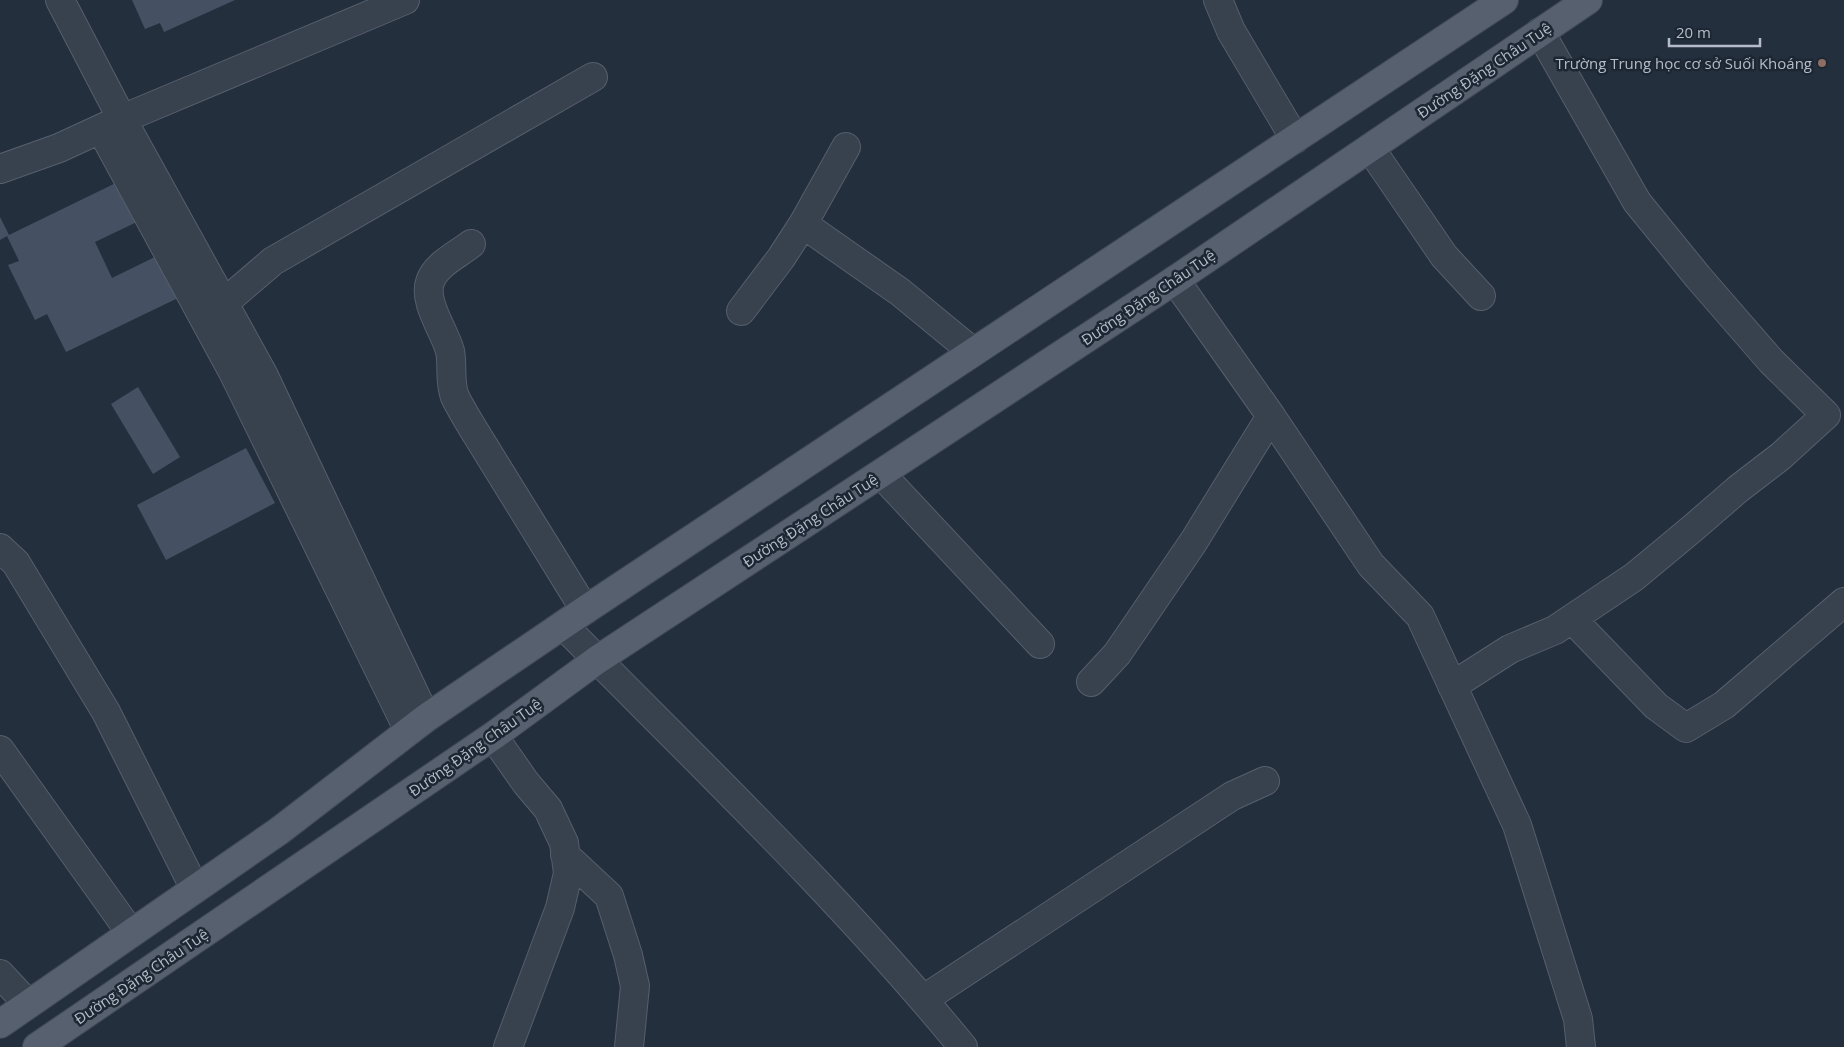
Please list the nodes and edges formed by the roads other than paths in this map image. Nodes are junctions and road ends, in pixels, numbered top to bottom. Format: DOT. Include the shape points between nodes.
graph roads {
  1 [pos="60,0"];
  2 [pos="405,0"];
  3 [pos="1218,0"];
  4 [pos="1588,0"];
  5 [pos="1490,4"];
  6 [pos="1540,32"];
  7 [pos="593,77"];
  8 [pos="112,124"];
  9 [pos="1295,139"];
  10 [pos="846,146"];
  11 [pos="1370,148"];
  12 [pos="0,169"];
  13 [pos="803,224"];
  14 [pos="471,244"];
  15 [pos="1175,280"];
  16 [pos="1481,296"];
  17 [pos="224,303"];
  18 [pos="741,311"];
  19 [pos="973,352"];
  20 [pos="1271,416"];
  21 [pos="881,474"];
  22 [pos="0,548"];
  23 [pos="1844,602"];
  24 [pos="585,610"];
  25 [pos="1572,619"];
  26 [pos="563,625"];
  27 [pos="1040,644"];
  28 [pos="597,660"];
  29 [pos="1091,682"];
  30 [pos="1452,686"];
  31 [pos="417,724"];
  32 [pos="493,736"];
  33 [pos="0,750"];
  34 [pos="1265,781"];
  35 [pos="566,855"];
  36 [pos="195,889"];
  37 [pos="131,934"];
  38 [pos="0,974"];
  39 [pos="924,999"];
  40 [pos="28,1004"];
  41 [pos="0,1024"];
  42 [pos="37,1047"];
  43 [pos="508,1047"];
  44 [pos="629,1047"];
  45 [pos="963,1047"];
  46 [pos="1581,1047"];
  1 -- 8 [label="street"];
  2 -- 8 [label="street"];
  3 -- 9 [label="street" via="1231,31"];
  4 -- 6 [label="main road, Đường Đặng Châu Tuệ"];
  5 -- 9 [label="main road"];
  6 -- 11 [label="main road, Đường Đặng Châu Tuệ"];
  6 -- 25 [label="street" via="1637,202 1771,360 1826,415 1781,456 1634,576"];
  7 -- 17 [label="street" via="273,261"];
  8 -- 12 [label="street" via="59,148"];
  8 -- 17 [label="street"];
  8 -- 31 [label="street" via="233,372"];
  9 -- 19 [label="main road"];
  10 -- 13 [label="street"];
  11 -- 15 [label="main road, Đường Đặng Châu Tuệ"];
  11 -- 16 [label="street" via="1444,256"];
  13 -- 18 [label="street"];
  13 -- 19 [label="street" via="900,292"];
  14 -- 24 [label="street" via="438,268 429,285 430,301 450,352 455,396"];
  15 -- 20 [label="street"];
  15 -- 21 [label="main road, Đường Đặng Châu Tuệ"];
  17 -- 31 [label="street" via="263,374"];
  19 -- 24 [label="main road"];
  20 -- 29 [label="street" via="1194,541 1117,654"];
  20 -- 30 [label="street" via="1371,565 1420,616"];
  21 -- 27 [label="street"];
  21 -- 28 [label="main road, Đường Đặng Châu Tuệ"];
  22 -- 36 [label="street" via="16,563 106,712"];
  23 -- 25 [label="street" via="1724,705 1686,728 1656,706"];
  24 -- 26 [label="main road"];
  25 -- 30 [label="street" via="1510,649"];
  26 -- 28 [label="street"];
  26 -- 31 [label="main road"];
  28 -- 32 [label="main road, Đường Đặng Châu Tuệ"];
  28 -- 39 [label="street" via="756,818"];
  30 -- 46 [label="street" via="1517,826 1578,1019"];
  31 -- 36 [label="main road" via="279,830"];
  32 -- 35 [label="street" via="548,809 564,843"];
  32 -- 42 [label="main road, Đường Đặng Châu Tuệ"];
  33 -- 37 [label="street"];
  34 -- 39 [label="street" via="1232,796"];
  35 -- 43 [label="street" via="568,873 560,908"];
  35 -- 44 [label="street" via="609,896 636,986"];
  36 -- 37 [label="main road"];
  37 -- 40 [label="main road"];
  38 -- 40 [label="street"];
  39 -- 45 [label="street"];
  40 -- 41 [label="main road"];
}
